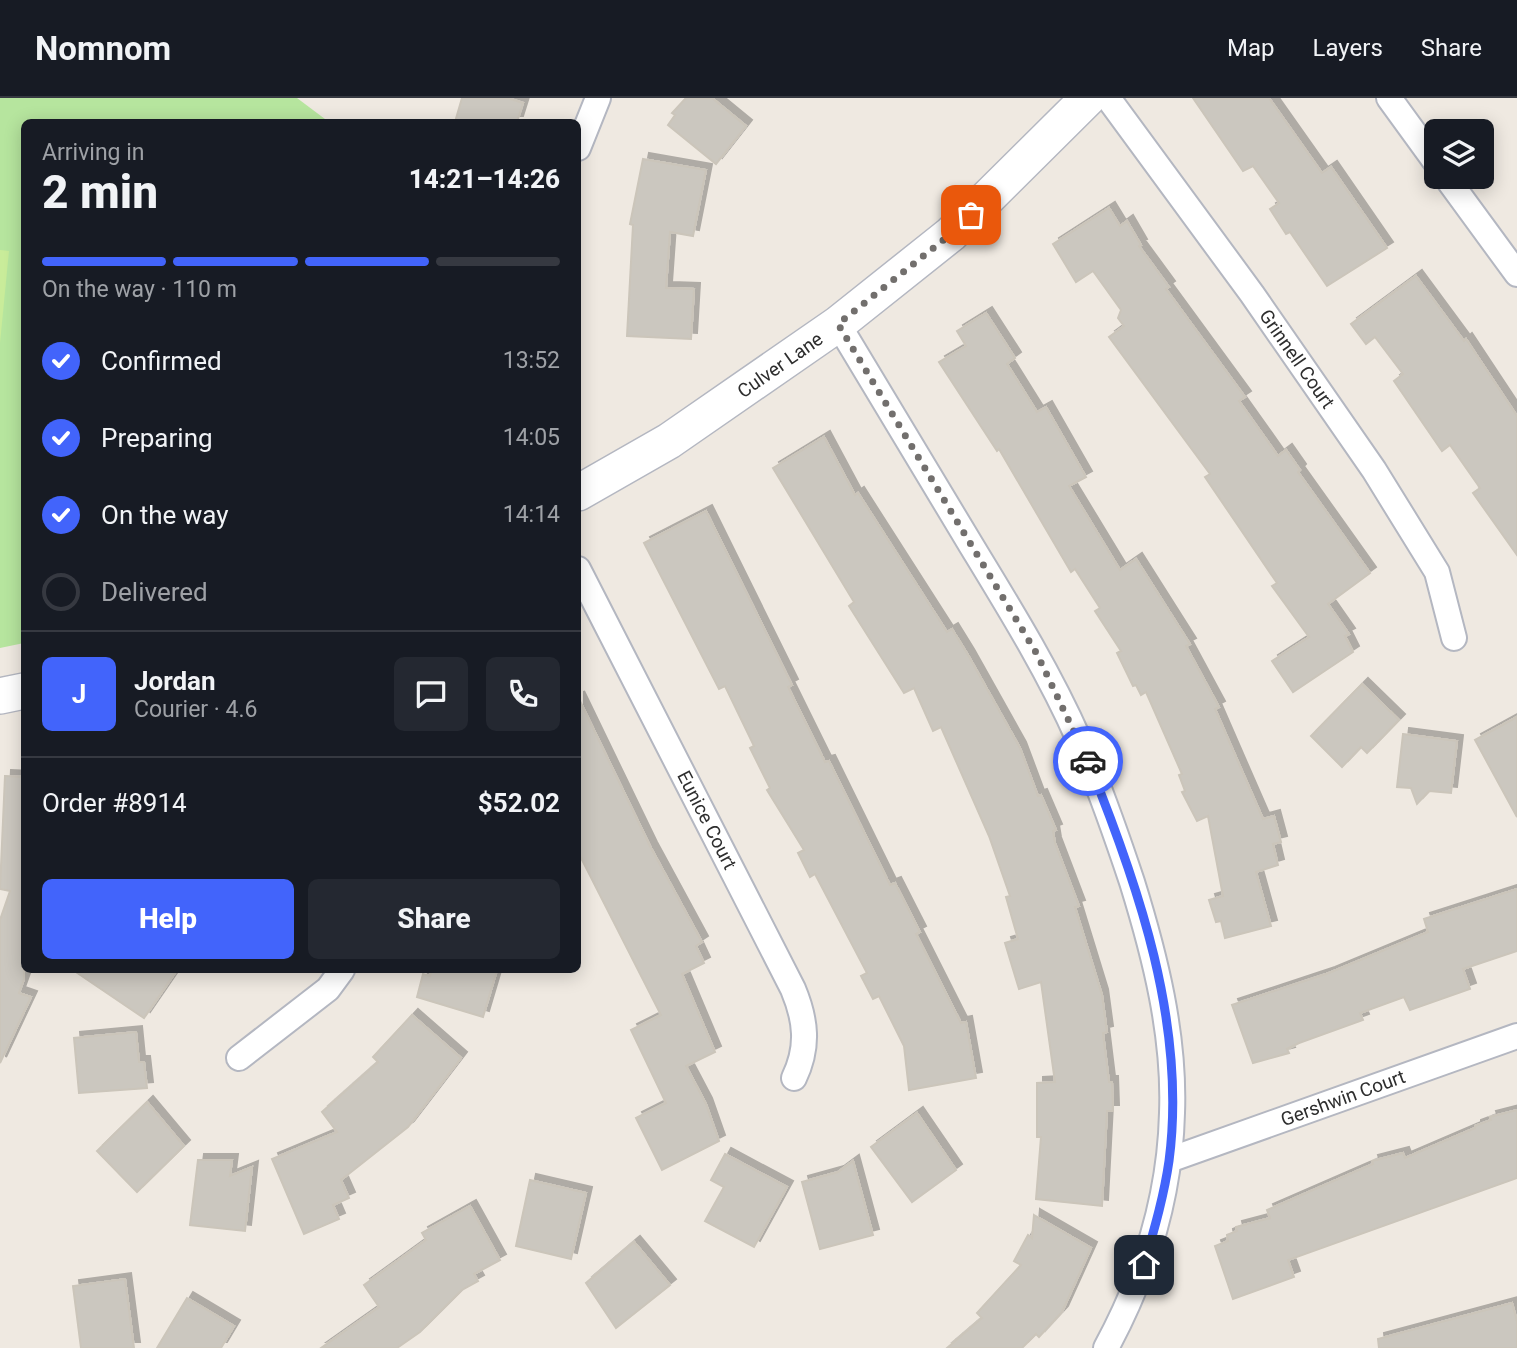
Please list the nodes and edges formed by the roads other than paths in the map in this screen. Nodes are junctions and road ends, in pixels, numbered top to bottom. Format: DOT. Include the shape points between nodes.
graph roads {
  1 [pos="598,98"];
  2 [pos="1088,98"];
  3 [pos="1108,98"];
  4 [pos="1389,98"];
  5 [pos="581,140"];
  6 [pos="1424,146"];
  7 [pos="1455,189"];
  8 [pos="1517,274"];
  9 [pos="838,324"];
  10 [pos="581,491"];
  11 [pos="581,575"];
  12 [pos="1454,638"];
  13 [pos="21,692"];
  14 [pos="0,696"];
  15 [pos="340,973"];
  16 [pos="1517,1036"];
  17 [pos="239,1058"];
  18 [pos="794,1078"];
  19 [pos="1169,1160"];
  20 [pos="1106,1348"];
  1 -- 5 [label="street"];
  2 -- 9 [label="street, Culver Lane" via="951,234"];
  3 -- 12 [label="street, Grinnell Court" via="1374,470 1437,572"];
  4 -- 6 [label="street"];
  7 -- 8 [label="street"];
  9 -- 10 [label="street, Culver Lane" via="669,441"];
  9 -- 19 [label="street" via="1037,654 1108,810 1143,919 1164,1005 1172,1065"];
  11 -- 18 [label="street, Eunice Court" via="793,989 803,1013 806,1039"];
  13 -- 14 [label="street"];
  15 -- 17 [label="street" via="328,989"];
  16 -- 19 [label="street, Gershwin Court"];
  19 -- 20 [label="street" via="1144,1265"];
}
